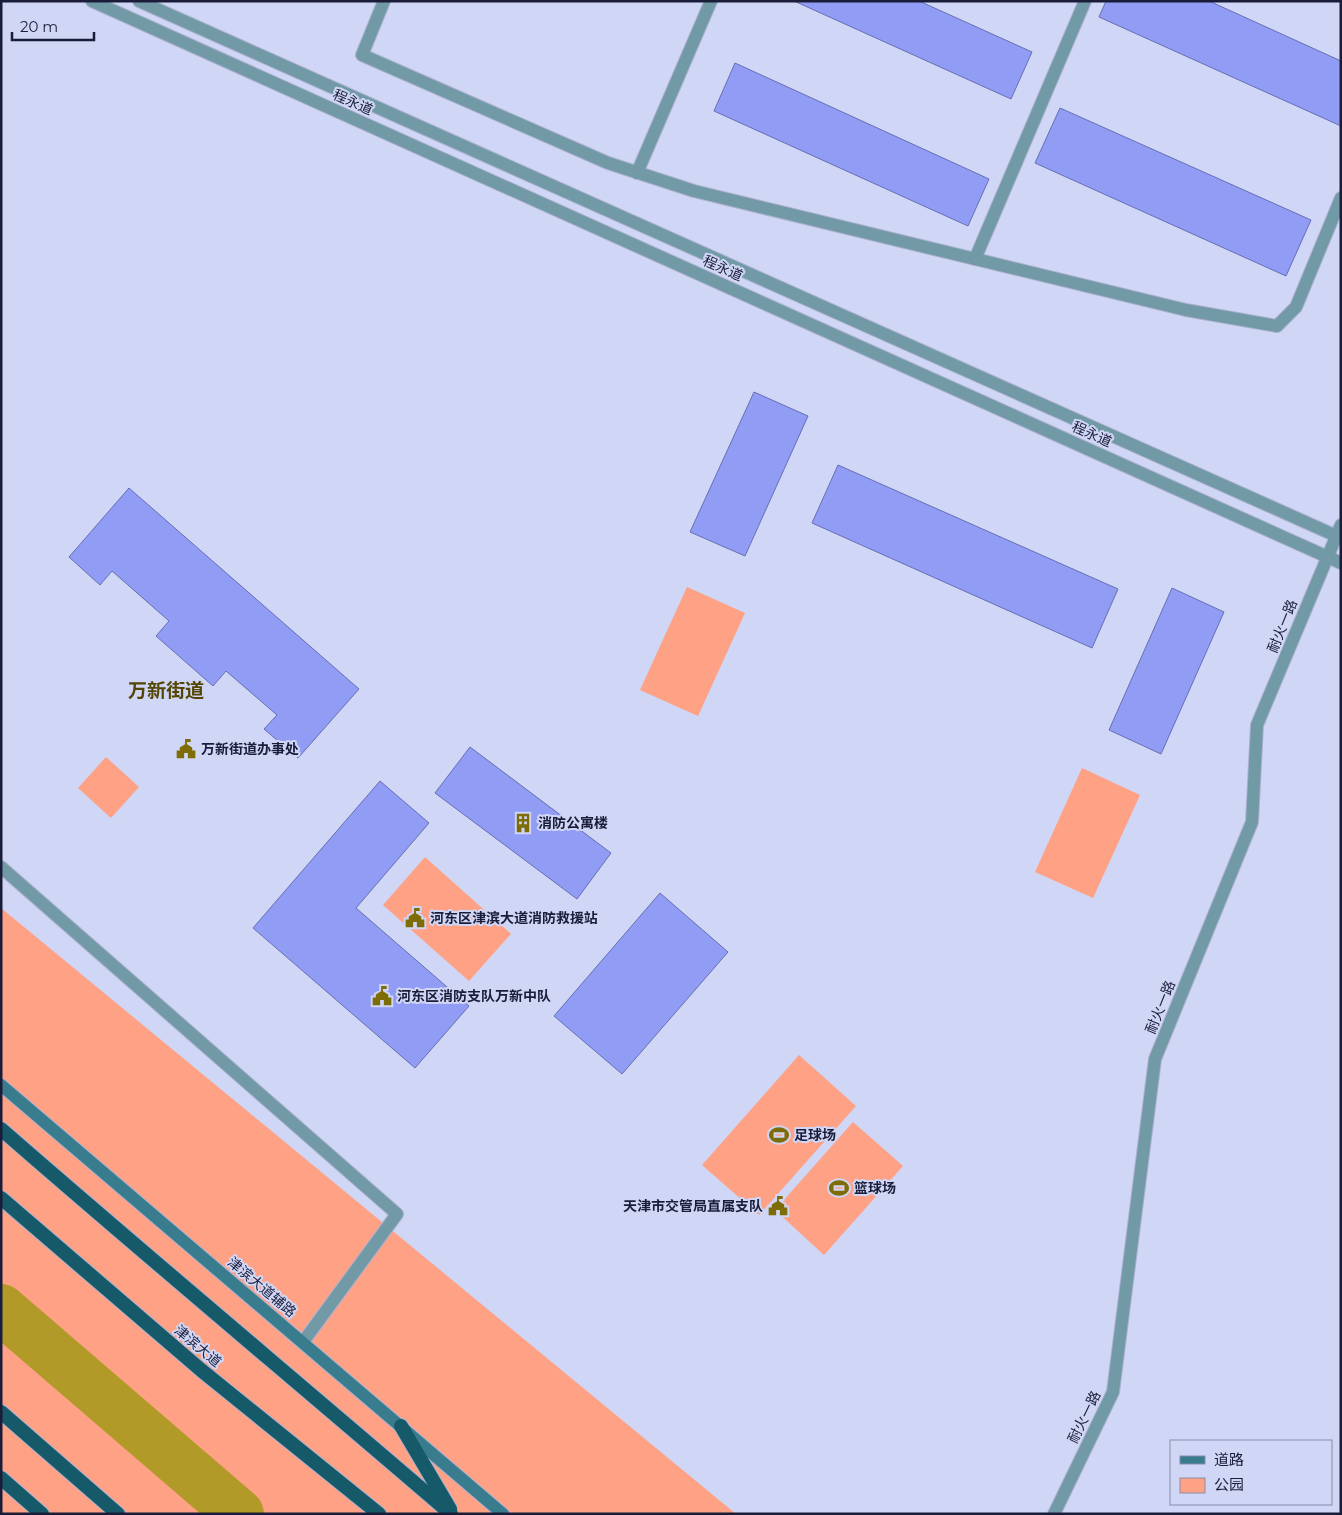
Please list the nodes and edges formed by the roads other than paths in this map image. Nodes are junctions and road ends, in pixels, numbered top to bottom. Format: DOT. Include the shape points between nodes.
graph roads {
  1 [pos="92,1"];
  2 [pos="139,1"];
  3 [pos="384,1"];
  4 [pos="711,1"];
  5 [pos="1084,1"];
  6 [pos="637,173"];
  7 [pos="1341,198"];
  8 [pos="975,259"];
  9 [pos="1339,533"];
  10 [pos="1327,556"];
  11 [pos="1341,562"];
  12 [pos="1,867"];
  13 [pos="1,1085"];
  14 [pos="1,1129"];
  15 [pos="1,1198"];
  16 [pos="303,1342"];
  17 [pos="1,1412"];
  18 [pos="401,1426"];
  19 [pos="1,1478"];
  20 [pos="42,1514"];
  21 [pos="118,1514"];
  22 [pos="379,1514"];
  23 [pos="452,1514"];
  24 [pos="503,1514"];
  25 [pos="1054,1514"];
  1 -- 10 [label="street, 程永道"];
  2 -- 9 [label="street, 程永道"];
  3 -- 6 [label="street" via="362,55 608,164"];
  4 -- 6 [label="street"];
  5 -- 8 [label="street"];
  6 -- 8 [label="street" via="694,191"];
  7 -- 8 [label="street" via="1296,307 1277,326 1186,310"];
  9 -- 10 [label="street, 耐火一路"];
  10 -- 11 [label="street, 程永道"];
  10 -- 25 [label="street, 耐火一路" via="1258,726 1252,822 1155,1059 1113,1392"];
  12 -- 16 [label="street" via="397,1214"];
  13 -- 16 [label="main road, 津滨大道辅路"];
  14 -- 23 [label="highway"];
  15 -- 22 [label="highway, 津滨大道" via="201,1370"];
  16 -- 18 [label="main road, 津滨大道辅路"];
  17 -- 21 [label="highway"];
  18 -- 23 [label="highway"];
  18 -- 24 [label="main road, 津滨大道辅路"];
  19 -- 20 [label="highway"];
}
